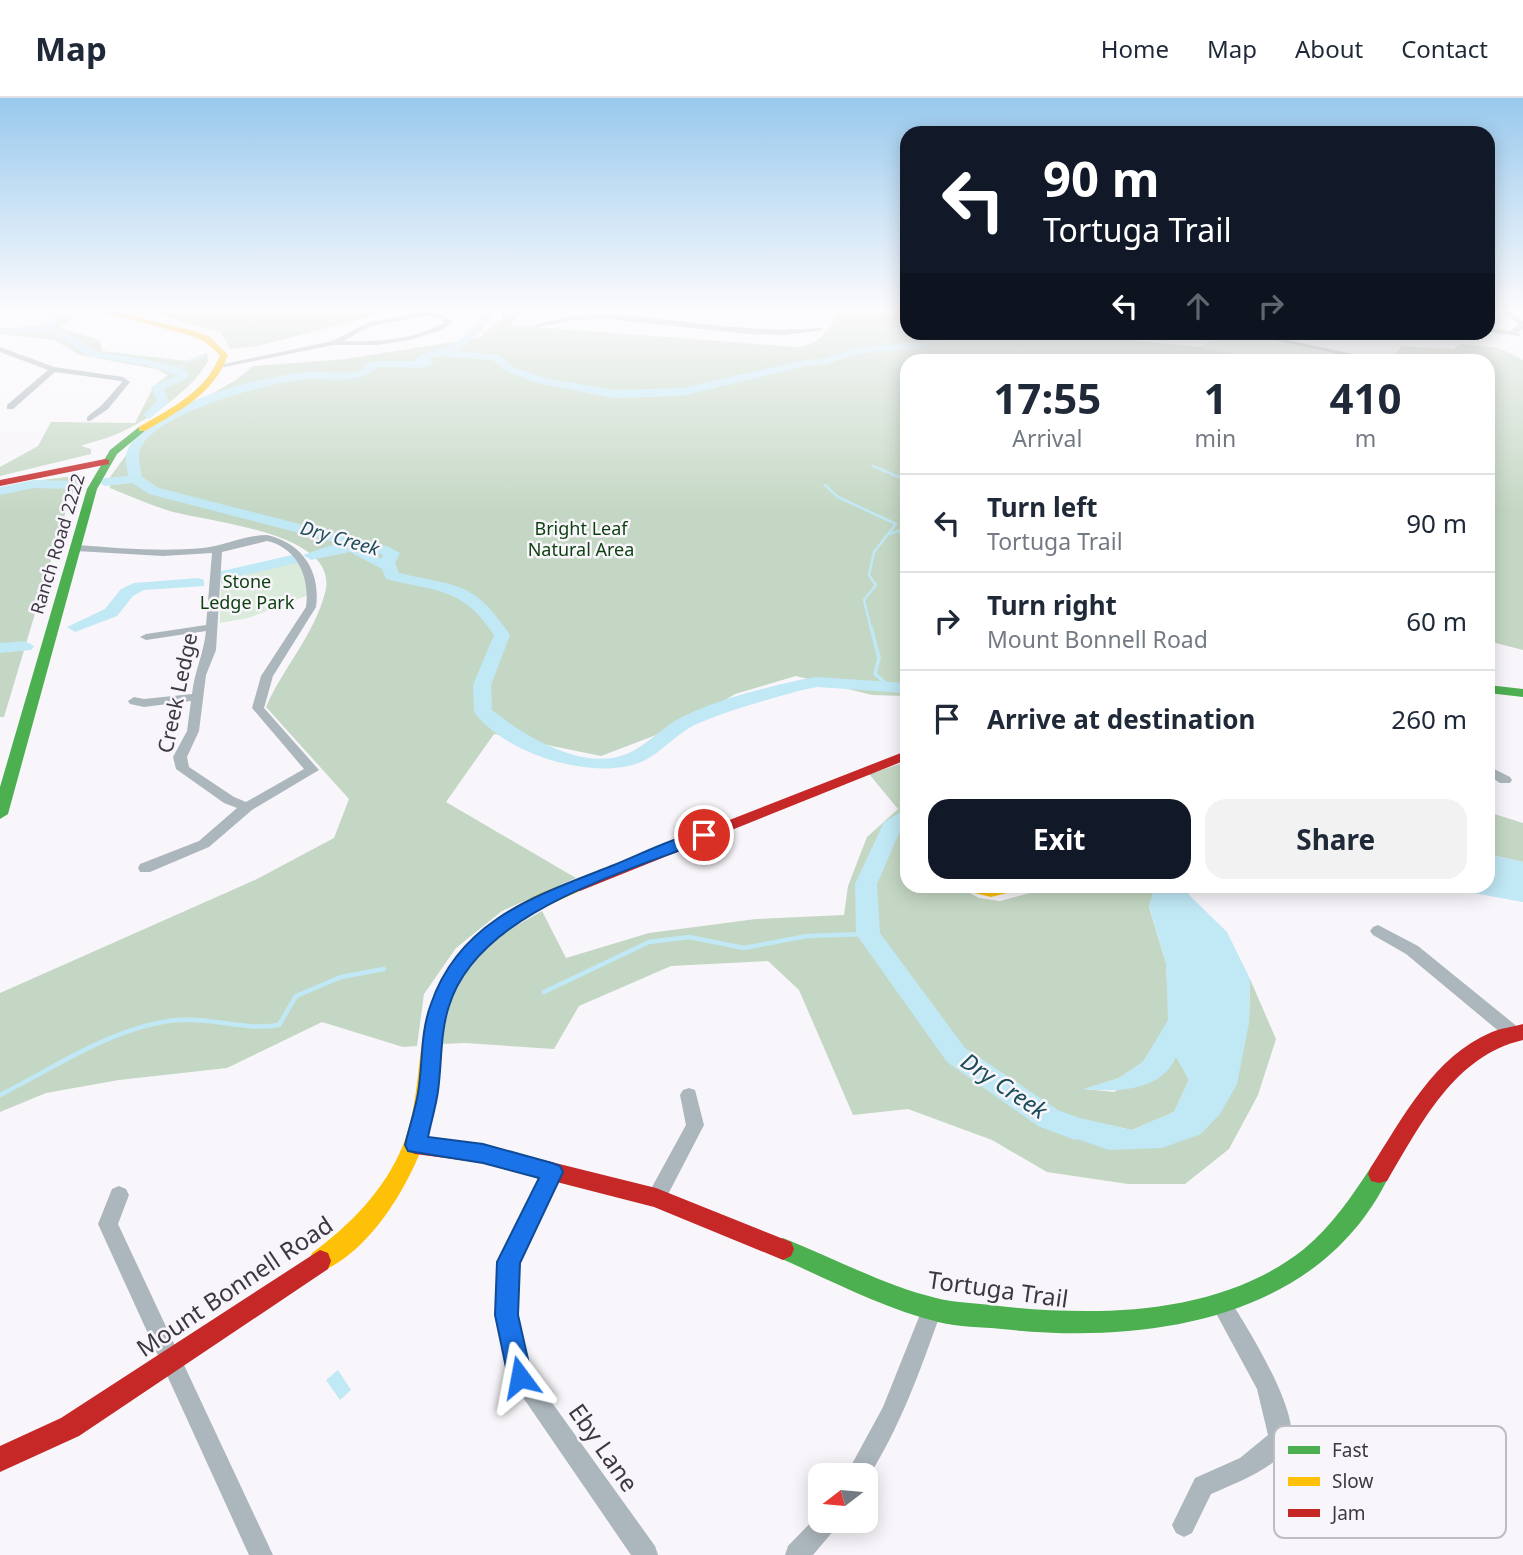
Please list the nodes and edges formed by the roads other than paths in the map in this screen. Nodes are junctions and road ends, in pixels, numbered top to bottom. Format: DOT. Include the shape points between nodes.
graph roads {
  1 [pos="46,376"];
  2 [pos="109,376"];
  3 [pos="217,376"];
  4 [pos="10,407"];
  5 [pos="90,419"];
  6 [pos="105,462"];
  7 [pos="0,483"];
  8 [pos="76,548"];
  9 [pos="216,550"];
  10 [pos="213,627"];
  11 [pos="146,636"];
  12 [pos="1495,690"];
  13 [pos="1523,692"];
  14 [pos="196,697"];
  15 [pos="134,701"];
  16 [pos="900,757"];
  17 [pos="1495,774"];
  18 [pos="1505,780"];
  19 [pos="247,807"];
  20 [pos="0,814"];
  21 [pos="145,868"];
  22 [pos="1378,931"];
  23 [pos="1518,1032"];
  24 [pos="689,1095"];
  25 [pos="415,1145"];
  26 [pos="552,1172"];
  27 [pos="119,1195"];
  28 [pos="656,1198"];
  29 [pos="1221,1304"];
  30 [pos="932,1309"];
  31 [pos="171,1358"];
  32 [pos="1279,1426"];
  33 [pos="1274,1445"];
  34 [pos="0,1459"];
  35 [pos="865,1463"];
  36 [pos="1184,1525"];
  37 [pos="816,1533"];
  38 [pos="261,1555"];
  39 [pos="646,1555"];
  40 [pos="797,1555"];
  1 -- 4 [label="street"];
  2 -- 5 [label="street" via="126,382 106,409"];
  3 -- 6 [label="street, Ranch Road 2222" via="135,433"];
  6 -- 7 [label="street"];
  6 -- 8 [label="street, Ranch Road 2222" via="92,489"];
  8 -- 9 [label="street" via="154,553"];
  8 -- 20 [label="street, Ranch Road 2222"];
  9 -- 10 [label="street, Creek Ledge"];
  9 -- 19 [label="street" via="267,537 284,544 312,577 313,597 305,618 267,676 258,708 312,770"];
  10 -- 11 [label="street"];
  10 -- 14 [label="street, Creek Ledge"];
  12 -- 13 [label="street"];
  14 -- 15 [label="street" via="144,704"];
  14 -- 19 [label="street, Creek Ledge" via="193,731 180,757 183,769"];
  16 -- 25 [label="street, Mount Bonnell Road" via="555,895 487,934 454,971 440,1004 428,1093"];
  17 -- 18 [label="street"];
  19 -- 21 [label="street" via="204,844"];
  22 -- 23 [label="street" via="1412,950"];
  23 -- 29 [label="street, Tortuga Trail" via="1473,1052 1446,1072 1353,1213 1302,1264"];
  24 -- 28 [label="street" via="695,1125"];
  25 -- 26 [label="street, Tortuga Trail" via="483,1154"];
  25 -- 31 [label="street, Mount Bonnell Road" via="362,1227 332,1253"];
  26 -- 28 [label="street, Tortuga Trail"];
  26 -- 39 [label="street, Eby Lane" via="509,1262 506,1315 520,1377"];
  27 -- 31 [label="street" via="108,1224"];
  28 -- 30 [label="street, Tortuga Trail"];
  29 -- 30 [label="street, Tortuga Trail" via="1129,1322 1047,1324"];
  29 -- 32 [label="street" via="1267,1382"];
  30 -- 35 [label="street" via="902,1393"];
  31 -- 34 [label="street, Mount Bonnell Road" via="70,1427"];
  31 -- 38 [label="street"];
  33 -- 36 [label="street" via="1248,1466 1203,1486"];
  37 -- 40 [label="street"];
}
